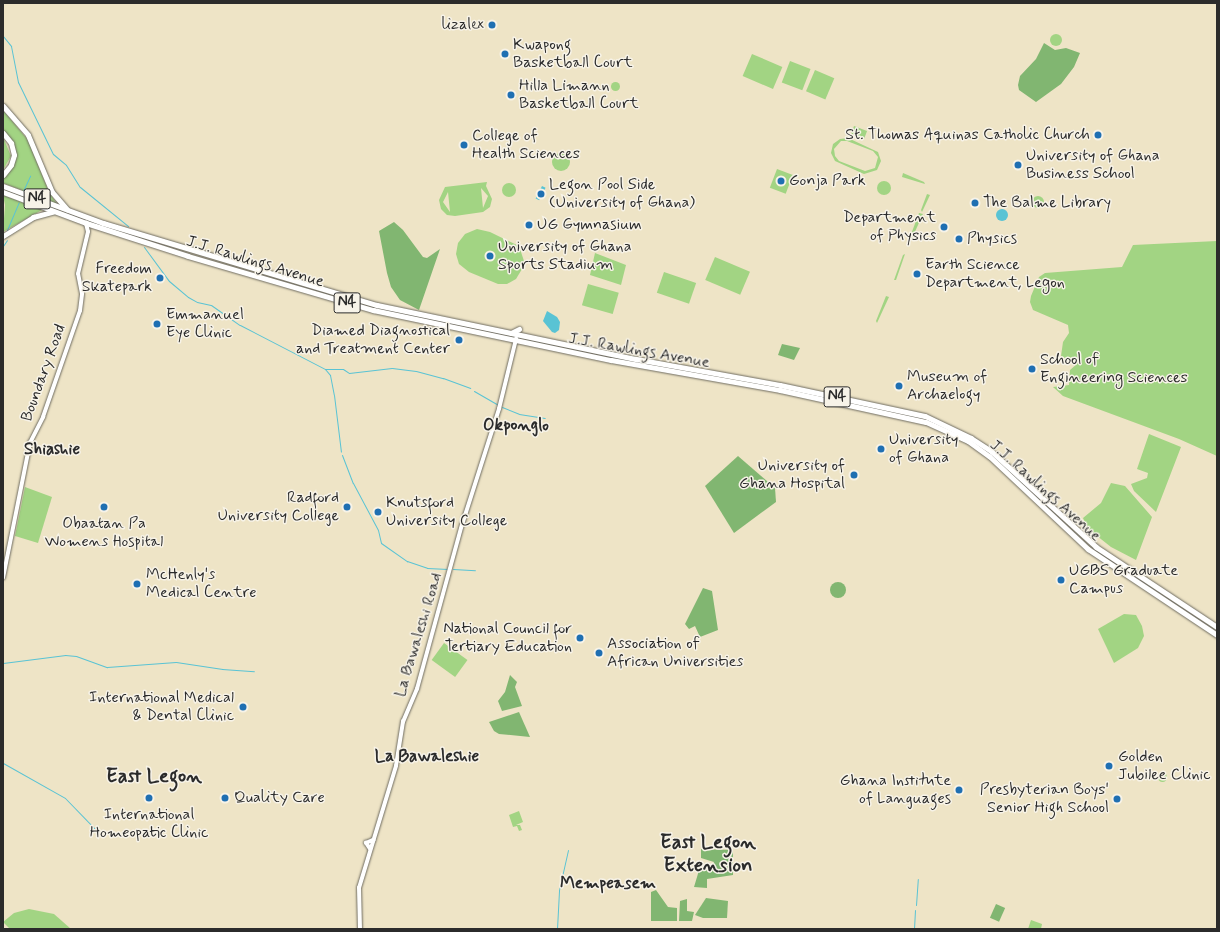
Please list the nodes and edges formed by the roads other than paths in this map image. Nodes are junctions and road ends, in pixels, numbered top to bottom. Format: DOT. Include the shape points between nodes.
graph roads {
  1 [pos="3,106"];
  2 [pos="3,133"];
  3 [pos="3,175"];
  4 [pos="3,186"];
  5 [pos="3,192"];
  6 [pos="56,212"];
  7 [pos="71,212"];
  8 [pos="86,223"];
  9 [pos="3,236"];
  10 [pos="519,339"];
  11 [pos="3,578"];
  12 [pos="1217,627"];
  13 [pos="1217,635"];
  14 [pos="360,929"];
  1 -- 7 [label="highway" via="28,135 52,192"];
  2 -- 3 [label="highway" via="14,155 11,165"];
  4 -- 7 [label="highway, J.J. Rawlings Avenue / N4"];
  5 -- 6 [label="highway, J.J. Rawlings Avenue / N4"];
  6 -- 8 [label="highway, J.J. Rawlings Avenue / N4"];
  6 -- 9 [label="highway" via="33,216"];
  7 -- 10 [label="highway, J.J. Rawlings Avenue / N4" via="345,297 511,333"];
  8 -- 10 [label="highway, J.J. Rawlings Avenue / N4" via="366,308"];
  8 -- 11 [label="main road, Boundary Road" via="89,228 78,271 82,294 75,325 45,410 30,443"];
  10 -- 12 [label="highway, J.J. Rawlings Avenue / N4" via="908,411 945,424 971,438 1008,465 1104,553"];
  10 -- 13 [label="highway, J.J. Rawlings Avenue / N4" via="909,417 942,428 989,456 1088,549 1190,621"];
  10 -- 14 [label="main road, La Bawaleshi Road" via="460,532 417,689 402,722 396,766 373,840 366,843 370,848 359,888"];
}
